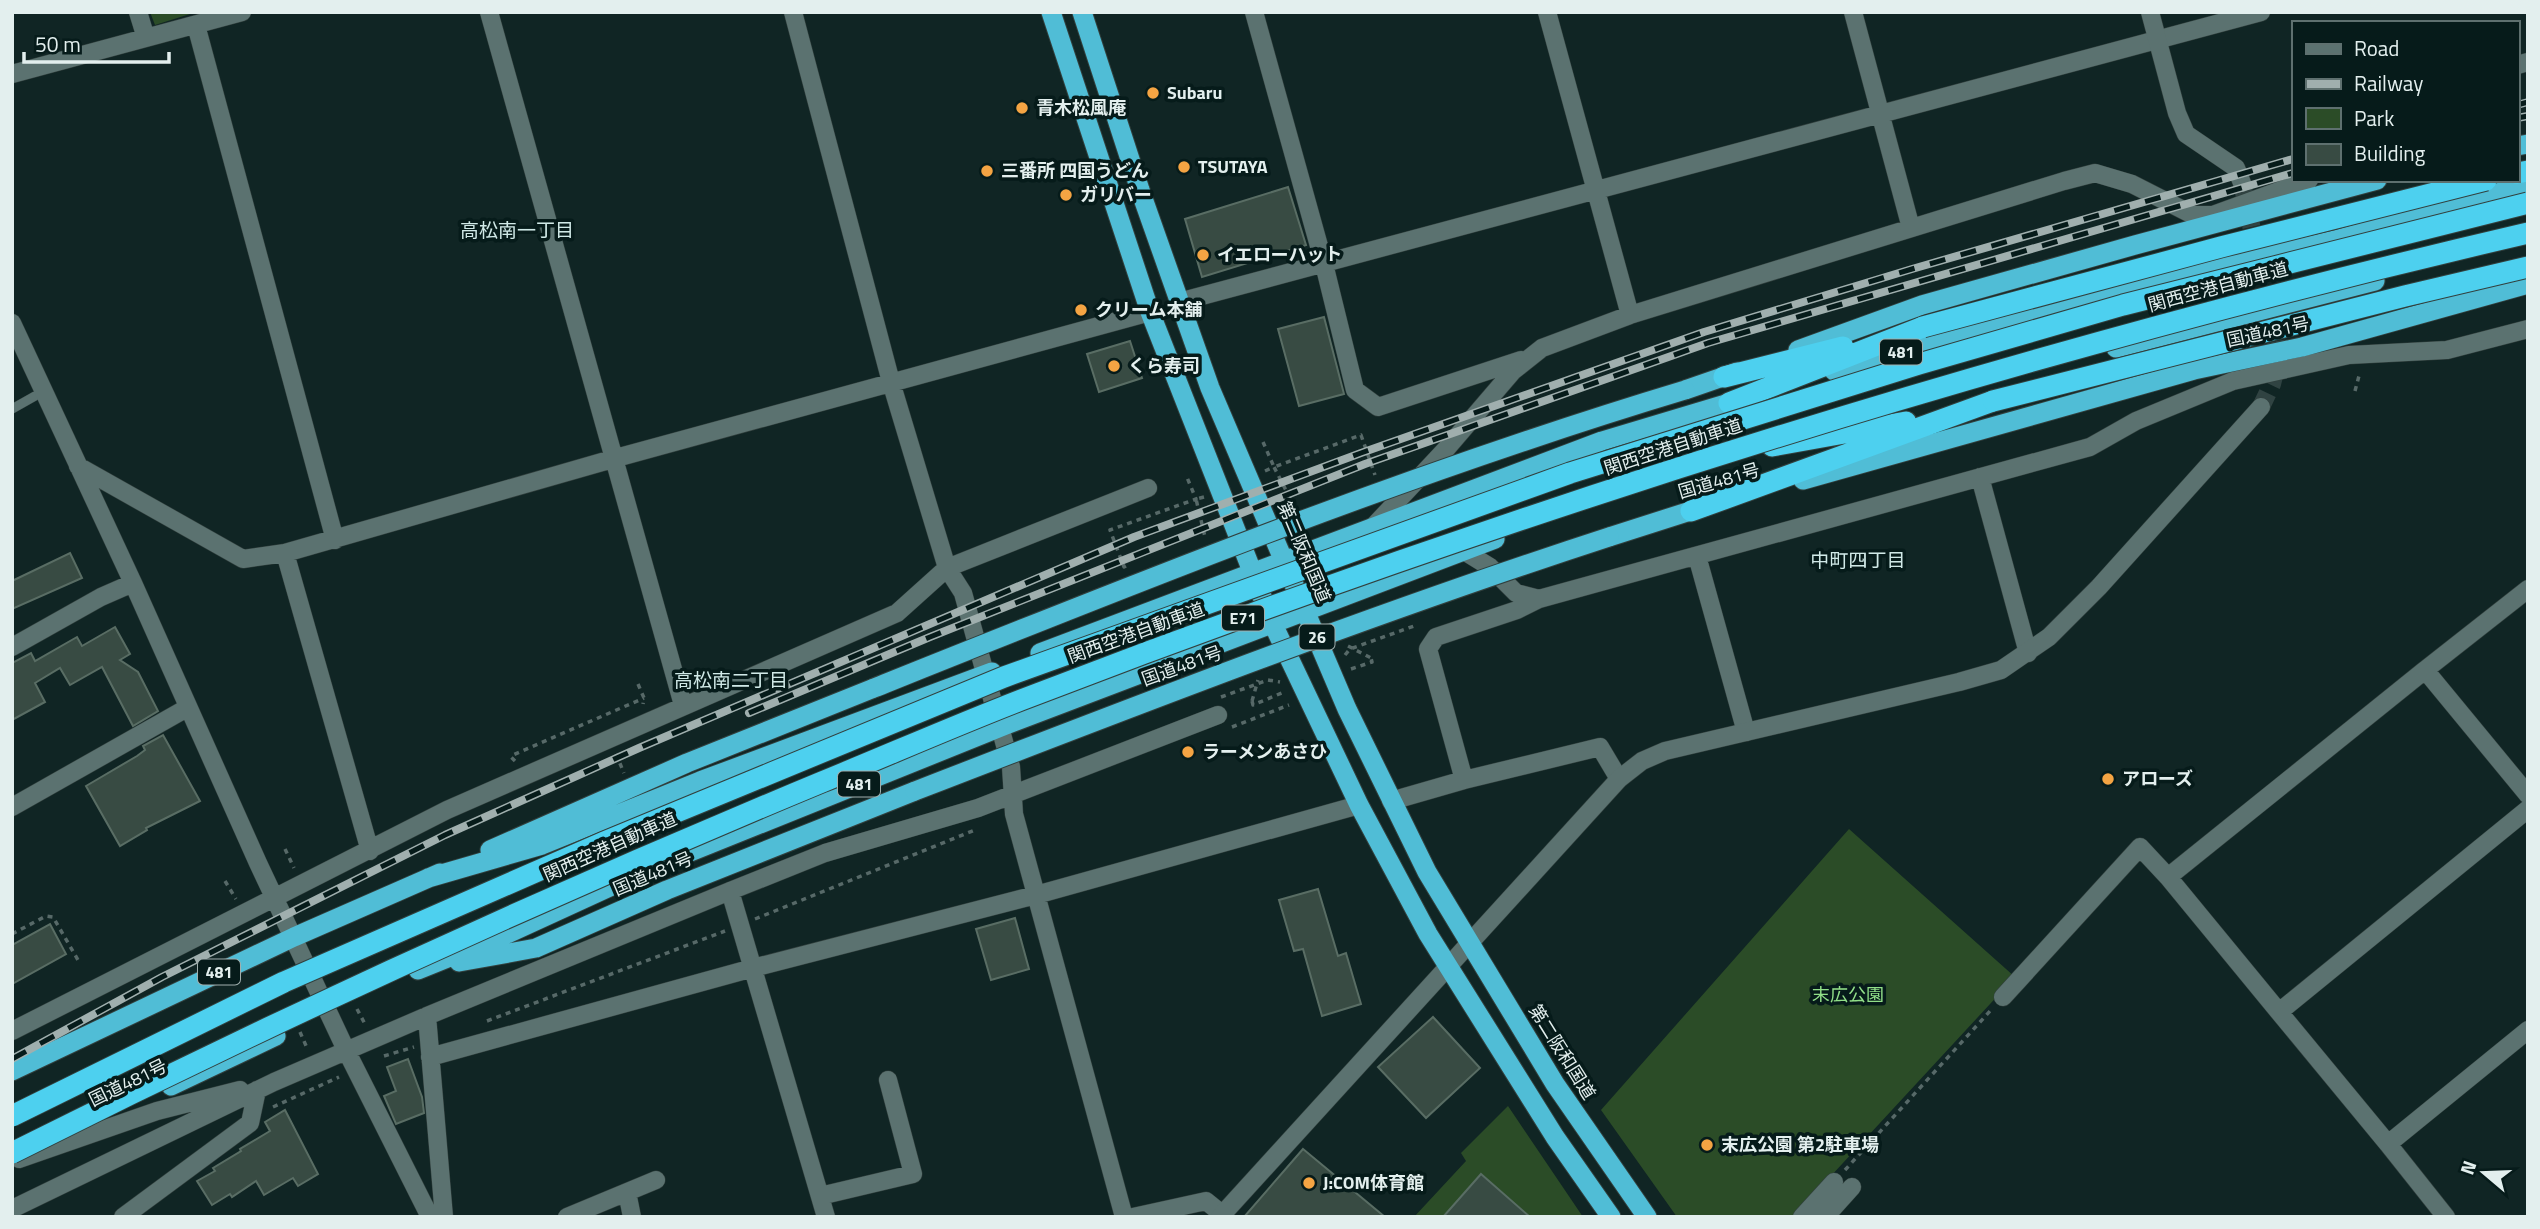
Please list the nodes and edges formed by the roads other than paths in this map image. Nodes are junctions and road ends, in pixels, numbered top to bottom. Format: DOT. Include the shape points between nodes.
graph roads {
  1 [pos="138,12"];
  2 [pos="242,12"];
  3 [pos="489,12"];
  4 [pos="793,12"];
  5 [pos="1051,12"];
  6 [pos="1082,12"];
  7 [pos="1254,12"];
  8 [pos="1547,12"];
  9 [pos="1853,12"];
  10 [pos="2150,12"];
  11 [pos="2261,12"];
  12 [pos="196,25"];
  13 [pos="146,38"];
  14 [pos="2157,40"];
  15 [pos="12,74"];
  16 [pos="1881,115"];
  17 [pos="2304,182"];
  18 [pos="2370,182"];
  19 [pos="2478,182"];
  20 [pos="2242,183"];
  21 [pos="2528,183"];
  22 [pos="1595,192"];
  23 [pos="2528,203"];
  24 [pos="1911,228"];
  25 [pos="2528,233"];
  26 [pos="2528,242"];
  27 [pos="1324,264"];
  28 [pos="2528,267"];
  29 [pos="2528,284"];
  30 [pos="1179,302"];
  31 [pos="1150,312"];
  32 [pos="1630,315"];
  33 [pos="12,323"];
  34 [pos="1923,327"];
  35 [pos="2528,329"];
  36 [pos="1532,357"];
  37 [pos="1724,377"];
  38 [pos="891,382"];
  39 [pos="35,396"];
  40 [pos="1993,401"];
  41 [pos="1729,403"];
  42 [pos="2261,407"];
  43 [pos="12,409"];
  44 [pos="1768,447"];
  45 [pos="616,458"];
  46 [pos="78,466"];
  47 [pos="1980,477"];
  48 [pos="1148,488"];
  49 [pos="1691,511"];
  50 [pos="1372,528"];
  51 [pos="335,540"];
  52 [pos="1464,551"];
  53 [pos="285,553"];
  54 [pos="1697,556"];
  55 [pos="1286,561"];
  56 [pos="947,568"];
  57 [pos="1253,572"];
  58 [pos="133,583"];
  59 [pos="2528,589"];
  60 [pos="1539,599"];
  61 [pos="1306,610"];
  62 [pos="1272,622"];
  63 [pos="12,647"];
  64 [pos="2028,653"];
  65 [pos="2425,670"];
  66 [pos="985,674"];
  67 [pos="684,705"];
  68 [pos="187,708"];
  69 [pos="1221,723"];
  70 [pos="1000,728"];
  71 [pos="1746,732"];
  72 [pos="1619,779"];
  73 [pos="1464,780"];
  74 [pos="1013,795"];
  75 [pos="2528,795"];
  76 [pos="1391,801"];
  77 [pos="1359,805"];
  78 [pos="12,807"];
  79 [pos="2528,809"];
  80 [pos="370,851"];
  81 [pos="2168,877"];
  82 [pos="428,878"];
  83 [pos="730,891"];
  84 [pos="1036,895"];
  85 [pos="275,898"];
  86 [pos="294,937"];
  87 [pos="1470,943"];
  88 [pos="753,968"];
  89 [pos="1448,968"];
  90 [pos="418,970"];
  91 [pos="2003,997"];
  92 [pos="328,1011"];
  93 [pos="2279,1012"];
  94 [pos="427,1016"];
  95 [pos="2528,1030"];
  96 [pos="12,1031"];
  97 [pos="346,1050"];
  98 [pos="429,1050"];
  99 [pos="12,1071"];
  100 [pos="888,1080"];
  101 [pos="274,1082"];
  102 [pos="257,1090"];
  103 [pos="12,1116"];
  104 [pos="2388,1144"];
  105 [pos="14,1158"];
  106 [pos="656,1180"];
  107 [pos="1834,1182"];
  108 [pos="1852,1187"];
  109 [pos="627,1192"];
  110 [pos="820,1196"];
  111 [pos="12,1209"];
  112 [pos="1221,1215"];
  113 [pos="123,1217"];
  114 [pos="430,1217"];
  115 [pos="444,1217"];
  116 [pos="567,1217"];
  117 [pos="632,1217"];
  118 [pos="826,1217"];
  119 [pos="1124,1217"];
  120 [pos="1133,1217"];
  121 [pos="1611,1217"];
  122 [pos="1647,1217"];
  123 [pos="1802,1217"];
  124 [pos="1825,1217"];
  125 [pos="2446,1217"];
  1 -- 13 [label="street"];
  2 -- 12 [label="street"];
  3 -- 45 [label="street"];
  4 -- 38 [label="street"];
  5 -- 31 [label="highway, 26"];
  6 -- 30 [label="highway, 第二阪和国道 / 26"];
  7 -- 27 [label="street"];
  8 -- 22 [label="street"];
  9 -- 16 [label="street"];
  10 -- 14 [label="street"];
  11 -- 14 [label="street"];
  12 -- 13 [label="street"];
  12 -- 51 [label="street"];
  13 -- 15 [label="street"];
  14 -- 16 [label="street"];
  14 -- 20 [label="street" via="2186,134 2236,168"];
  16 -- 22 [label="street"];
  16 -- 24 [label="street"];
  17 -- 24 [label="street" via="2213,215 2193,215 2132,184 2095,173"];
  18 -- 37 [label="highway, 481" via="1922,305"];
  19 -- 34 [label="highway, bridge"];
  21 -- 41 [label="highway, 481" via="2339,239 2200,271 1874,359"];
  22 -- 27 [label="street"];
  22 -- 32 [label="street"];
  23 -- 103 [label="highway, 関西空港自動車道 / E71, bridge" via="2123,305 1841,388 1570,473 1004,677 617,837 284,982"];
  24 -- 32 [label="street"];
  25 -- 105 [label="highway, 関西空港自動車道 / E71, bridge" via="2199,314 1922,394 1530,517 1187,638 1017,701 657,850 273,1024"];
  26 -- 44 [label="highway, 481" via="1969,387"];
  27 -- 30 [label="street"];
  27 -- 36 [label="street" via="1354,390 1378,407"];
  28 -- 40 [label="highway, bridge"];
  29 -- 49 [label="highway, 国道481号 / 481" via="2302,347 2181,373"];
  30 -- 55 [label="highway, 第二阪和国道 / 26" via="1210,388"];
  31 -- 38 [label="street"];
  31 -- 57 [label="highway, 26"];
  32 -- 36 [label="street" via="1542,348"];
  33 -- 46 [label="street"];
  34 -- 37 [label="highway"];
  34 -- 41 [label="highway"];
  35 -- 47 [label="street" via="2447,350 2349,355 2233,382 2136,421 2090,447"];
  36 -- 50 [label="street" via="1513,371"];
  37 -- 82 [label="highway, 481, bridge" via="1572,424 1315,515 687,763"];
  38 -- 45 [label="street"];
  38 -- 56 [label="street"];
  39 -- 43 [label="lane"];
  40 -- 44 [label="highway"];
  40 -- 49 [label="highway"];
  41 -- 50 [label="highway, 481" via="1602,441"];
  42 -- 64 [label="street" via="2099,587"];
  44 -- 52 [label="highway, 481" via="1568,510"];
  45 -- 51 [label="street"];
  45 -- 67 [label="street"];
  46 -- 53 [label="street" via="243,559"];
  46 -- 58 [label="street"];
  47 -- 54 [label="street"];
  47 -- 64 [label="street"];
  48 -- 56 [label="street"];
  49 -- 90 [label="highway, 国道481号 / 481, bridge" via="1142,702 667,890 536,948"];
  50 -- 55 [label="highway, 481"];
  51 -- 53 [label="street"];
  52 -- 60 [label="street" via="1490,567 1516,593"];
  52 -- 61 [label="highway, 481"];
  53 -- 80 [label="street"];
  54 -- 60 [label="street"];
  54 -- 71 [label="street"];
  55 -- 57 [label="highway, 481"];
  55 -- 61 [label="highway, 第二阪和国道 / 26"];
  56 -- 66 [label="street" via="963,593"];
  56 -- 67 [label="street" via="897,612"];
  57 -- 62 [label="highway, 26"];
  57 -- 66 [label="highway, 481"];
  58 -- 63 [label="street"];
  58 -- 68 [label="street"];
  59 -- 65 [label="street"];
  60 -- 73 [label="street" via="1436,637 1428,649"];
  61 -- 62 [label="highway, 481"];
  61 -- 76 [label="highway, 第二阪和国道 / 26"];
  62 -- 70 [label="highway, 481"];
  62 -- 77 [label="highway, 26"];
  64 -- 71 [label="street" via="2001,670 1959,682"];
  65 -- 75 [label="street"];
  65 -- 81 [label="street"];
  66 -- 70 [label="street"];
  66 -- 82 [label="highway, 481" via="542,845"];
  67 -- 80 [label="street" via="447,810"];
  68 -- 78 [label="street"];
  68 -- 85 [label="street"];
  69 -- 74 [label="street"];
  70 -- 74 [label="street"];
  70 -- 90 [label="highway, 481" via="653,867"];
  71 -- 72 [label="street" via="1665,751"];
  72 -- 73 [label="street" via="1600,747"];
  72 -- 87 [label="street"];
  73 -- 76 [label="street"];
  74 -- 83 [label="street" via="825,853"];
  74 -- 84 [label="street"];
  76 -- 87 [label="highway, 第二阪和国道 / 26"];
  77 -- 84 [label="street"];
  77 -- 89 [label="highway, 26"];
  79 -- 93 [label="street"];
  80 -- 85 [label="street"];
  81 -- 91 [label="street" via="2140,847"];
  81 -- 93 [label="street"];
  82 -- 86 [label="highway, 481"];
  83 -- 88 [label="street"];
  83 -- 94 [label="street"];
  84 -- 88 [label="street"];
  84 -- 119 [label="street"];
  85 -- 86 [label="street"];
  85 -- 96 [label="street"];
  86 -- 92 [label="street"];
  86 -- 99 [label="highway, 481"];
  87 -- 89 [label="street"];
  87 -- 122 [label="highway, 第二阪和国道 / 26" via="1555,1084"];
  88 -- 98 [label="street"];
  88 -- 110 [label="street"];
  89 -- 112 [label="street"];
  89 -- 121 [label="highway, 26"];
  90 -- 92 [label="highway, 国道481号 / 481"];
  92 -- 97 [label="street"];
  92 -- 105 [label="highway, 国道481号 / 481"];
  93 -- 104 [label="street"];
  94 -- 97 [label="street"];
  94 -- 98 [label="street"];
  95 -- 104 [label="street"];
  97 -- 101 [label="street"];
  97 -- 114 [label="street"];
  98 -- 115 [label="street"];
  100 -- 110 [label="street" via="913,1174"];
  101 -- 102 [label="street"];
  101 -- 105 [label="street" via="157,1111"];
  102 -- 111 [label="street"];
  102 -- 113 [label="street" via="250,1123"];
  104 -- 125 [label="street"];
  106 -- 109 [label="street"];
  107 -- 123 [label="street"];
  108 -- 124 [label="street"];
  109 -- 116 [label="street"];
  109 -- 117 [label="street"];
  110 -- 118 [label="street"];
  112 -- 120 [label="street" via="1206,1201"];
}
